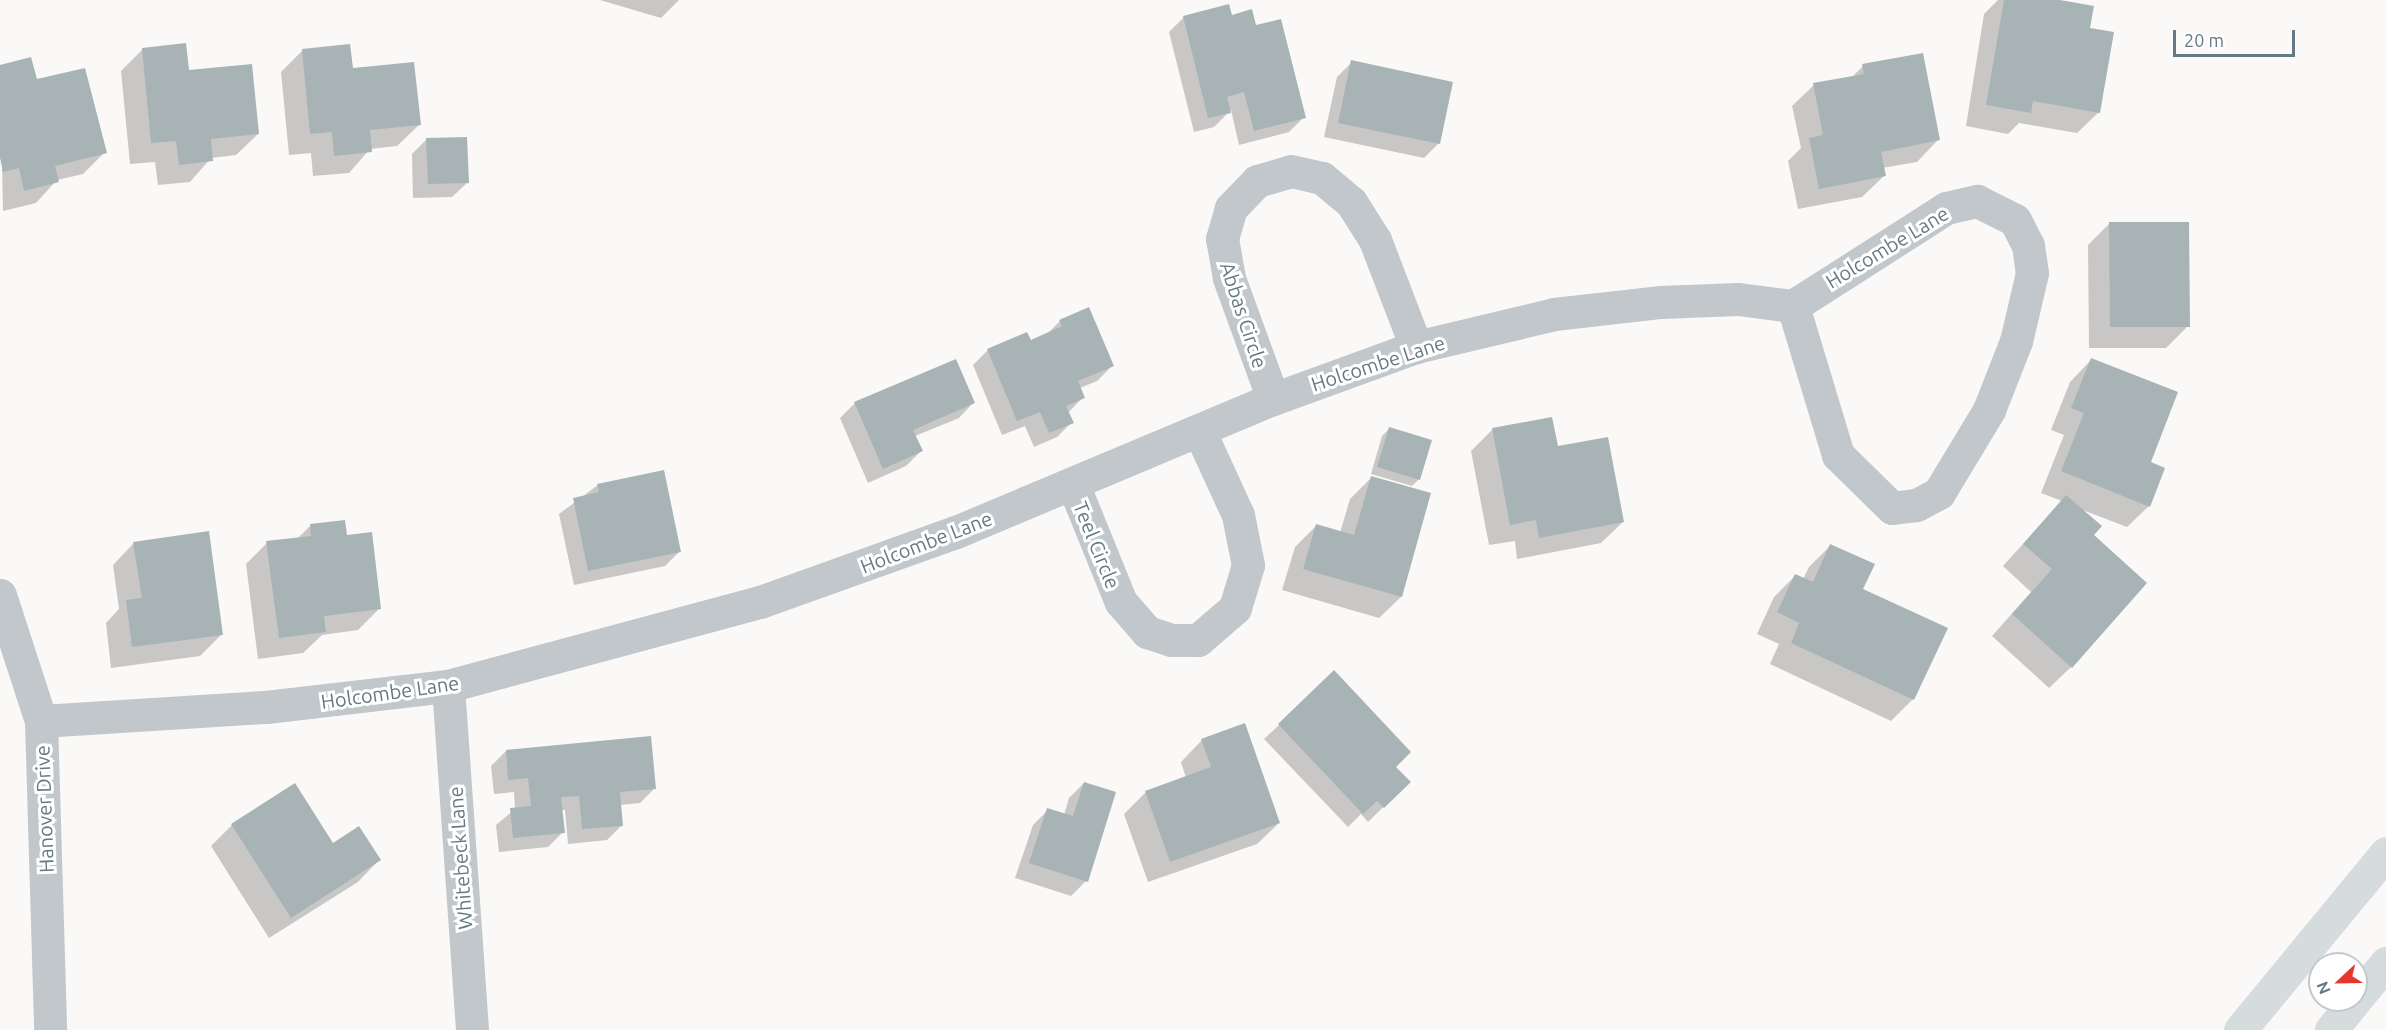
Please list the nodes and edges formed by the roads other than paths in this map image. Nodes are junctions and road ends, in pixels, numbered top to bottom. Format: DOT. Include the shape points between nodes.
graph roads {
  1 [pos="1792,306"];
  2 [pos="1416,347"];
  3 [pos="1272,399"];
  4 [pos="1200,432"];
  5 [pos="1073,484"];
  6 [pos="0,595"];
  7 [pos="448,686"];
  8 [pos="41,721"];
  9 [pos="2386,853"];
  10 [pos="2386,963"];
  11 [pos="2368,985"];
  12 [pos="2346,1012"];
  13 [pos="50,1030"];
  14 [pos="472,1030"];
  15 [pos="2240,1030"];
  16 [pos="2331,1030"];
  1 -- 1 [label="street, Holcombe Lane" via="1946,208 1977,201 2015,220 2028,244 2032,273 2016,341 1989,410 1939,493 1916,505 1892,508 1838,455"];
  1 -- 2 [label="street, Holcombe Lane" via="1738,299 1661,302 1554,315"];
  2 -- 3 [label="street, Holcombe Lane"];
  2 -- 3 [label="street, Abbas Circle" via="1376,240 1351,202 1322,178 1291,171 1257,181 1231,208 1222,239 1228,278"];
  3 -- 4 [label="street, Holcombe Lane"];
  4 -- 5 [label="street, Holcombe Lane"];
  4 -- 5 [label="street, Teel Circle" via="1238,515 1248,565 1235,608 1198,640 1171,640 1147,632 1121,602"];
  5 -- 7 [label="street, Holcombe Lane" via="956,532 760,602"];
  6 -- 8 [label="street, Hanover Drive"];
  7 -- 8 [label="street, Holcombe Lane" via="266,707"];
  7 -- 14 [label="street, Whitebeck Lane"];
  8 -- 13 [label="street, Hanover Drive"];
  9 -- 15 [label="main road"];
  10 -- 11 [label="main road"];
  12 -- 16 [label="main road"];
}
